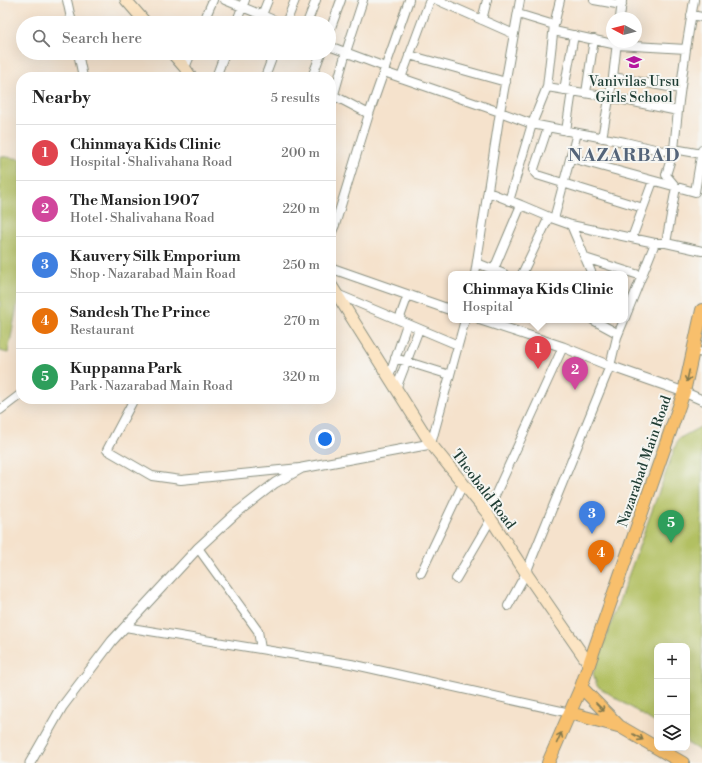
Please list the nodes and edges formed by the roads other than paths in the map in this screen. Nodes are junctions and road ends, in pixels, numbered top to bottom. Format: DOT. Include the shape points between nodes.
graph roads {
  1 [pos="67,0"];
  2 [pos="126,0"];
  3 [pos="213,0"];
  4 [pos="225,0"];
  5 [pos="268,0"];
  6 [pos="295,0"];
  7 [pos="316,0"];
  8 [pos="341,0"];
  9 [pos="363,0"];
  10 [pos="409,0"];
  11 [pos="430,0"];
  12 [pos="437,0"];
  13 [pos="487,0"];
  14 [pos="520,0"];
  15 [pos="560,0"];
  16 [pos="594,0"];
  17 [pos="694,0"];
  18 [pos="622,3"];
  19 [pos="243,4"];
  20 [pos="518,14"];
  21 [pos="262,15"];
  22 [pos="691,15"];
  23 [pos="70,16"];
  24 [pos="140,16"];
  25 [pos="206,16"];
  26 [pos="239,16"];
  27 [pos="289,16"];
  28 [pos="310,16"];
  29 [pos="335,16"];
  30 [pos="702,17"];
  31 [pos="482,20"];
  32 [pos="554,28"];
  33 [pos="514,34"];
  34 [pos="574,35"];
  35 [pos="594,39"];
  36 [pos="606,41"];
  37 [pos="642,45"];
  38 [pos="336,48"];
  39 [pos="616,48"];
  40 [pos="686,49"];
  41 [pos="346,52"];
  42 [pos="409,55"];
  43 [pos="79,60"];
  44 [pos="178,60"];
  45 [pos="190,60"];
  46 [pos="222,60"];
  47 [pos="271,60"];
  48 [pos="318,60"];
  49 [pos="384,70"];
  50 [pos="82,72"];
  51 [pos="187,72"];
  52 [pos="188,72"];
  53 [pos="218,72"];
  54 [pos="267,72"];
  55 [pos="314,72"];
  56 [pos="613,77"];
  57 [pos="401,78"];
  58 [pos="506,82"];
  59 [pos="336,84"];
  60 [pos="547,87"];
  61 [pos="680,89"];
  62 [pos="568,90"];
  63 [pos="586,93"];
  64 [pos="336,96"];
  65 [pos="609,97"];
  66 [pos="678,111"];
  67 [pos="500,112"];
  68 [pos="369,114"];
  69 [pos="532,124"];
  70 [pos="548,127"];
  71 [pos="566,131"];
  72 [pos="577,133"];
  73 [pos="602,138"];
  74 [pos="674,149"];
  75 [pos="702,152"];
  76 [pos="571,158"];
  77 [pos="653,181"];
  78 [pos="564,183"];
  79 [pos="676,187"];
  80 [pos="488,192"];
  81 [pos="698,193"];
  82 [pos="509,201"];
  83 [pos="522,205"];
  84 [pos="643,208"];
  85 [pos="551,218"];
  86 [pos="336,222"];
  87 [pos="571,225"];
  88 [pos="632,238"];
  89 [pos="655,243"];
  90 [pos="666,243"];
  91 [pos="702,251"];
  92 [pos="585,258"];
  93 [pos="477,263"];
  94 [pos="494,269"];
  95 [pos="336,270"];
  96 [pos="476,271"];
  97 [pos="498,271"];
  98 [pos="524,271"];
  99 [pos="591,271"];
  100 [pos="626,271"];
  101 [pos="628,272"];
  102 [pos="642,276"];
  103 [pos="336,291"];
  104 [pos="336,293"];
  105 [pos="408,295"];
  106 [pos="448,309"];
  107 [pos="702,310"];
  108 [pos="628,311"];
  109 [pos="403,322"];
  110 [pos="464,323"];
  111 [pos="490,323"];
  112 [pos="598,323"];
  113 [pos="612,323"];
  114 [pos="623,323"];
  115 [pos="419,329"];
  116 [pos="616,334"];
  117 [pos="458,345"];
  118 [pos="563,347"];
  119 [pos="698,352"];
  120 [pos="395,358"];
  121 [pos="407,362"];
  122 [pos="610,366"];
  123 [pos="450,375"];
  124 [pos="389,377"];
  125 [pos="396,389"];
  126 [pos="684,392"];
  127 [pos="16,398"];
  128 [pos="702,400"];
  129 [pos="131,404"];
  130 [pos="0,410"];
  131 [pos="431,444"];
  132 [pos="302,468"];
  133 [pos="463,484"];
  134 [pos="489,516"];
  135 [pos="198,548"];
  136 [pos="421,573"];
  137 [pos="526,573"];
  138 [pos="456,578"];
  139 [pos="508,606"];
  140 [pos="125,627"];
  141 [pos="261,649"];
  142 [pos="589,664"];
  143 [pos="581,688"];
  144 [pos="570,713"];
  145 [pos="619,726"];
  146 [pos="654,746"];
  147 [pos="662,751"];
  148 [pos="30,763"];
  149 [pos="548,763"];
  150 [pos="683,763"];
  1 -- 23 [label="street"];
  2 -- 24 [label="main road"];
  3 -- 25 [label="street"];
  4 -- 19 [label="street"];
  5 -- 21 [label="street"];
  6 -- 27 [label="street"];
  7 -- 28 [label="street"];
  8 -- 29 [label="street"];
  9 -- 41 [label="street"];
  10 -- 49 [label="street"];
  11 -- 42 [label="street"];
  12 -- 31 [label="street"];
  13 -- 31 [label="street"];
  14 -- 20 [label="street"];
  15 -- 32 [label="street"];
  16 -- 18 [label="street"];
  17 -- 22 [label="street"];
  19 -- 21 [label="street"];
  19 -- 26 [label="street"];
  20 -- 32 [label="street"];
  20 -- 33 [label="street"];
  22 -- 30 [label="street"];
  22 -- 40 [label="street"];
  31 -- 33 [label="street"];
  32 -- 34 [label="street"];
  32 -- 60 [label="street"];
  33 -- 58 [label="street"];
  34 -- 35 [label="street"];
  34 -- 62 [label="street"];
  35 -- 36 [label="street"];
  35 -- 63 [label="street"];
  37 -- 40 [label="street"];
  38 -- 41 [label="street"];
  39 -- 56 [label="street"];
  40 -- 61 [label="street"];
  41 -- 49 [label="street"];
  41 -- 59 [label="street"];
  42 -- 57 [label="street"];
  42 -- 58 [label="street"];
  43 -- 50 [label="street"];
  44 -- 51 [label="main road"];
  45 -- 52 [label="street"];
  46 -- 53 [label="street"];
  47 -- 54 [label="street"];
  48 -- 55 [label="street"];
  49 -- 57 [label="street"];
  49 -- 68 [label="street"];
  56 -- 61 [label="street"];
  56 -- 65 [label="street"];
  57 -- 67 [label="street"];
  58 -- 67 [label="street"];
  60 -- 62 [label="street"];
  60 -- 69 [label="street"];
  61 -- 66 [label="street"];
  62 -- 63 [label="street"];
  62 -- 71 [label="street"];
  63 -- 65 [label="street"];
  64 -- 68 [label="street"];
  65 -- 66 [label="street"];
  65 -- 73 [label="street"];
  66 -- 74 [label="street"];
  67 -- 69 [label="street"];
  67 -- 80 [label="street"];
  68 -- 86 [label="street"];
  69 -- 70 [label="street"];
  69 -- 82 [label="street"];
  70 -- 71 [label="street"];
  70 -- 78 [label="street" via="534,169 535,173"];
  71 -- 72 [label="street"];
  72 -- 73 [label="street"];
  72 -- 76 [label="street"];
  73 -- 74 [label="street" via="663,151"];
  74 -- 75 [label="street"];
  74 -- 79 [label="street" via="666,175"];
  75 -- 81 [label="street"];
  76 -- 77 [label="street"];
  76 -- 78 [label="street"];
  77 -- 79 [label="street"];
  77 -- 84 [label="street"];
  78 -- 84 [label="street"];
  78 -- 85 [label="street"];
  79 -- 81 [label="street"];
  79 -- 90 [label="street"];
  80 -- 82 [label="street"];
  80 -- 93 [label="street"];
  82 -- 83 [label="street"];
  83 -- 85 [label="street"];
  83 -- 94 [label="street"];
  84 -- 88 [label="street"];
  85 -- 87 [label="street"];
  85 -- 98 [label="street"];
  87 -- 88 [label="street"];
  87 -- 92 [label="street"];
  88 -- 89 [label="street"];
  89 -- 90 [label="street"];
  89 -- 102 [label="street"];
  90 -- 91 [label="street"];
  92 -- 99 [label="street"];
  92 -- 100 [label="street"];
  93 -- 94 [label="street"];
  93 -- 96 [label="street"];
  94 -- 97 [label="street"];
  95 -- 105 [label="street"];
  101 -- 102 [label="street"];
  102 -- 108 [label="street"];
  103 -- 109 [label="street"];
  104 -- 124 [label="main road, Theobald Road"];
  105 -- 106 [label="street"];
  105 -- 109 [label="street"];
  107 -- 119 [label="main road, Nazarabad Main Road"];
  109 -- 115 [label="street"];
  109 -- 120 [label="street"];
  110 -- 117 [label="street"];
  111 -- 118 [label="street"];
  112 -- 116 [label="street"];
  113 -- 116 [label="street"];
  114 -- 116 [label="street"];
  115 -- 117 [label="street"];
  115 -- 121 [label="street"];
  116 -- 122 [label="street"];
  117 -- 123 [label="street"];
  118 -- 122 [label="street"];
  118 -- 134 [label="street"];
  119 -- 126 [label="main road, Nazarabad Main Road, one-way"];
  120 -- 121 [label="street"];
  120 -- 124 [label="street"];
  121 -- 123 [label="street"];
  121 -- 125 [label="street"];
  122 -- 126 [label="street"];
  122 -- 137 [label="street"];
  123 -- 131 [label="street"];
  124 -- 125 [label="main road, Theobald Road"];
  125 -- 131 [label="main road, Theobald Road"];
  126 -- 128 [label="street"];
  126 -- 142 [label="main road, Nazarabad Main Road"];
  127 -- 130 [label="street"];
  129 -- 132 [label="street" via="107,450 152,476 181,480"];
  131 -- 132 [label="street"];
  131 -- 133 [label="main road, Theobald Road"];
  132 -- 135 [label="street" via="275,483 235,514"];
  133 -- 134 [label="main road, Theobald Road"];
  133 -- 136 [label="street"];
  134 -- 137 [label="main road, Theobald Road"];
  134 -- 138 [label="street"];
  135 -- 140 [label="street"];
  135 -- 141 [label="street" via="258,631"];
  137 -- 139 [label="street"];
  137 -- 142 [label="main road, Theobald Road"];
  140 -- 141 [label="street"];
  140 -- 148 [label="street" via="62,707"];
  141 -- 144 [label="street" via="351,664"];
  142 -- 143 [label="main road"];
  143 -- 144 [label="main road"];
  143 -- 145 [label="main road, one-way"];
  144 -- 145 [label="main road"];
  149 -- 144 [label="main road, one-way"];
  145 -- 146 [label="main road, one-way"];
  147 -- 150 [label="main road"];
}
